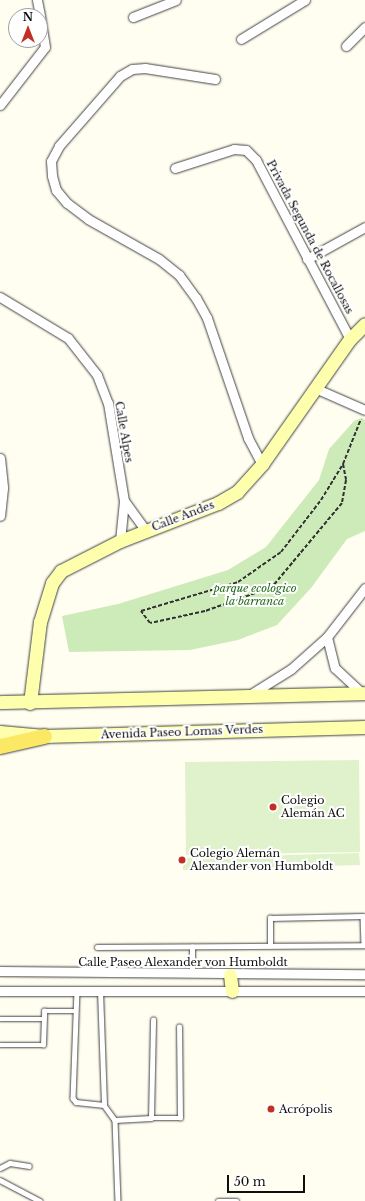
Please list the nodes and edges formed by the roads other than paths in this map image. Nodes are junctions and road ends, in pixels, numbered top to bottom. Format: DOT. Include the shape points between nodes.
graph roads {
  1 [pos="176,0"];
  2 [pos="305,0"];
  3 [pos="133,17"];
  4 [pos="365,27"];
  5 [pos="241,39"];
  6 [pos="346,46"];
  7 [pos="44,48"];
  8 [pos="215,79"];
  9 [pos="0,105"];
  10 [pos="174,168"];
  11 [pos="365,228"];
  12 [pos="307,259"];
  13 [pos="0,297"];
  14 [pos="365,324"];
  15 [pos="350,339"];
  16 [pos="317,389"];
  17 [pos="365,410"];
  18 [pos="0,458"];
  19 [pos="262,464"];
  20 [pos="124,501"];
  21 [pos="0,516"];
  22 [pos="146,531"];
  23 [pos="120,541"];
  24 [pos="365,588"];
  25 [pos="327,637"];
  26 [pos="363,693"];
  27 [pos="251,694"];
  28 [pos="0,702"];
  29 [pos="30,703"];
  30 [pos="365,727"];
  31 [pos="0,732"];
  32 [pos="44,736"];
  33 [pos="0,746"];
  34 [pos="364,944"];
  35 [pos="270,946"];
  36 [pos="97,947"];
  37 [pos="192,947"];
  38 [pos="0,972"];
  39 [pos="365,974"];
  40 [pos="192,975"];
  41 [pos="230,975"];
  42 [pos="0,990"];
  43 [pos="77,990"];
  44 [pos="100,990"];
  45 [pos="232,991"];
  46 [pos="365,991"];
  47 [pos="76,1011"];
  48 [pos="0,1019"];
  49 [pos="43,1019"];
  50 [pos="153,1020"];
  51 [pos="179,1027"];
  52 [pos="0,1045"];
  53 [pos="104,1105"];
  54 [pos="151,1118"];
  55 [pos="115,1120"];
  56 [pos="29,1166"];
  57 [pos="0,1168"];
  58 [pos="0,1180"];
  59 [pos="40,1201"];
  60 [pos="118,1201"];
  61 [pos="218,1201"];
  62 [pos="237,1201"];
  1 -- 3 [label="street"];
  2 -- 5 [label="street"];
  4 -- 6 [label="street"];
  7 -- 9 [label="street"];
  8 -- 19 [label="street" via="145,68 132,69 120,76 59,146 52,162 52,176 56,190 67,202 88,219 159,259 179,275 196,298 207,318 248,438"];
  10 -- 12 [label="street, Privada Segunda de Rocallosas" via="234,149 246,150 256,160"];
  11 -- 12 [label="street"];
  12 -- 15 [label="street, Privada Segunda de Rocallosas"];
  13 -- 20 [label="street, Calle Alpes" via="68,338 97,375 108,403"];
  14 -- 15 [label="main road, Calle Andes"];
  15 -- 16 [label="main road, Calle Andes"];
  16 -- 17 [label="street"];
  16 -- 19 [label="main road, Calle Andes"];
  18 -- 21 [label="street" via="3,488"];
  19 -- 22 [label="main road, Calle Andes" via="237,492 218,503"];
  20 -- 22 [label="street, Calle Alpes"];
  20 -- 23 [label="street, Calle Alpes"];
  22 -- 23 [label="main road, Calle Andes"];
  23 -- 29 [label="main road, Calle Andes" via="73,562 52,583 40,622"];
  24 -- 25 [label="street"];
  25 -- 26 [label="street" via="335,668"];
  25 -- 27 [label="street" via="291,669"];
  26 -- 27 [label="main road"];
  27 -- 29 [label="main road"];
  28 -- 29 [label="main road"];
  30 -- 32 [label="main road, Avenida Paseo Lomas Verdes"];
  31 -- 32 [label="main road, Avenida Paseo Lomas Verdes"];
  32 -- 33 [label="main road"];
  34 -- 35 [label="lane"];
  34 -- 35 [label="lane" via="363,916 270,918"];
  35 -- 37 [label="lane"];
  36 -- 37 [label="lane"];
  37 -- 40 [label="lane"];
  38 -- 40 [label="street, Calle Paseo Alexander von Humboldt"];
  39 -- 41 [label="street, Calle Paseo Alexander von Humboldt"];
  40 -- 41 [label="street, Calle Paseo Alexander von Humboldt"];
  41 -- 45 [label="main road"];
  42 -- 43 [label="street"];
  43 -- 44 [label="street"];
  43 -- 47 [label="lane"];
  44 -- 45 [label="street"];
  44 -- 53 [label="lane"];
  45 -- 46 [label="street"];
  47 -- 49 [label="lane" via="44,1010"];
  47 -- 53 [label="lane" via="72,1098 76,1102"];
  48 -- 49 [label="lane"];
  49 -- 52 [label="lane" via="43,1045"];
  50 -- 54 [label="lane"];
  51 -- 54 [label="lane" via="180,1118"];
  53 -- 55 [label="lane"];
  54 -- 55 [label="lane"];
  55 -- 60 [label="lane"];
  56 -- 57 [label="lane" via="10,1163"];
  58 -- 59 [label="lane"];
  61 -- 62 [label="lane"];
}
